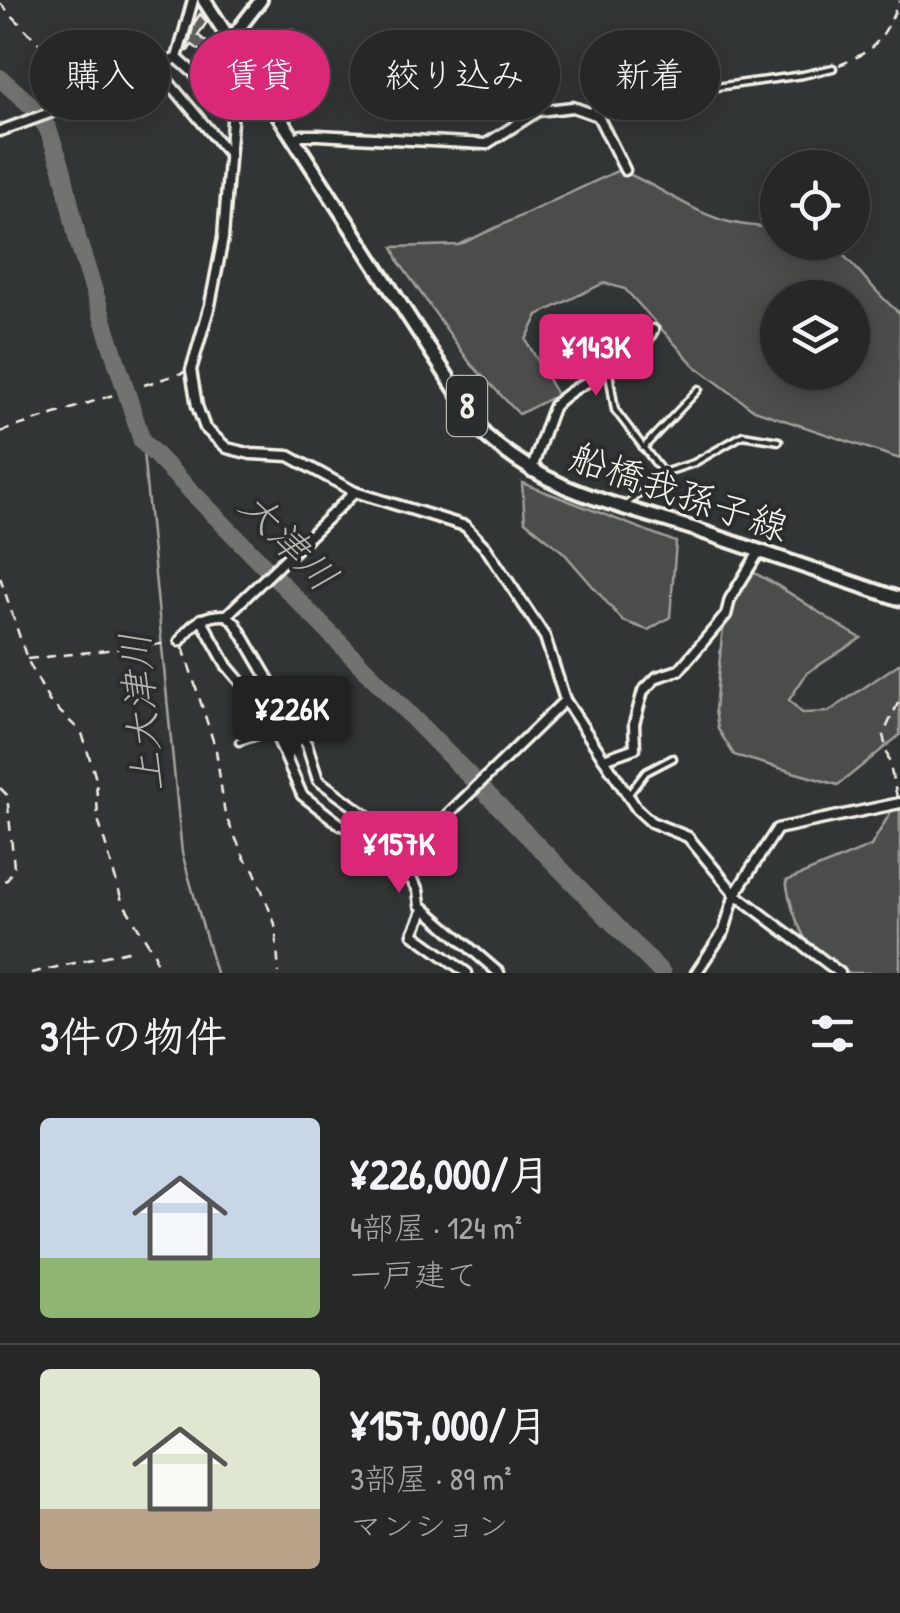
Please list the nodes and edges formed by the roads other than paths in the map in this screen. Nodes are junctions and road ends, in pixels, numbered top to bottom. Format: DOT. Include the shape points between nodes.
graph roads {
  1 [pos="194,0"];
  2 [pos="204,0"];
  3 [pos="261,0"];
  4 [pos="224,30"];
  5 [pos="238,30"];
  6 [pos="177,58"];
  7 [pos="170,62"];
  8 [pos="833,68"];
  9 [pos="190,69"];
  10 [pos="170,84"];
  11 [pos="720,86"];
  12 [pos="580,109"];
  13 [pos="30,120"];
  14 [pos="232,120"];
  15 [pos="282,120"];
  16 [pos="600,120"];
  17 [pos="0,131"];
  18 [pos="295,140"];
  19 [pos="228,154"];
  20 [pos="626,170"];
  21 [pos="654,330"];
  22 [pos="608,373"];
  23 [pos="699,389"];
  24 [pos="779,441"];
  25 [pos="643,448"];
  26 [pos="530,472"];
  27 [pos="664,473"];
  28 [pos="354,492"];
  29 [pos="624,508"];
  30 [pos="759,552"];
  31 [pos="900,599"];
  32 [pos="228,616"];
  33 [pos="202,619"];
  34 [pos="180,640"];
  35 [pos="565,700"];
  36 [pos="274,730"];
  37 [pos="239,742"];
  38 [pos="673,758"];
  39 [pos="604,759"];
  40 [pos="628,795"];
  41 [pos="899,803"];
  42 [pos="386,848"];
  43 [pos="400,861"];
  44 [pos="735,894"];
  45 [pos="424,909"];
  46 [pos="467,973"];
  47 [pos="499,973"];
  48 [pos="696,973"];
  49 [pos="840,973"];
  1 -- 6 [label="street"];
  2 -- 4 [label="main road, 船橋我孫子線 / 8"];
  3 -- 5 [label="street"];
  6 -- 7 [label="street"];
  6 -- 9 [label="street"];
  8 -- 11 [label="lane"];
  10 -- 19 [label="street"];
  12 -- 18 [label="street" via="538,111 486,144 318,135"];
  13 -- 17 [label="street"];
  14 -- 19 [label="street"];
  15 -- 18 [label="main road, 船橋我孫子線 / 8"];
  16 -- 20 [label="street"];
  18 -- 26 [label="main road, 船橋我孫子線 / 8" via="485,435"];
  19 -- 28 [label="street" via="224,238 191,370 202,422 227,448 290,456"];
  21 -- 22 [label="street" via="645,347"];
  22 -- 25 [label="lane" via="616,410"];
  22 -- 26 [label="street" via="550,409"];
  23 -- 25 [label="lane"];
  24 -- 27 [label="lane" via="743,435"];
  25 -- 27 [label="lane"];
  26 -- 29 [label="main road, 船橋我孫子線 / 8"];
  27 -- 29 [label="lane"];
  28 -- 32 [label="street"];
  28 -- 35 [label="street" via="465,526 476,536 545,637"];
  29 -- 30 [label="main road, 船橋我孫子線 / 8"];
  30 -- 31 [label="main road, 船橋我孫子線 / 8"];
  30 -- 39 [label="street" via="726,615 679,670 657,676 643,691 634,748"];
  32 -- 33 [label="street"];
  32 -- 42 [label="street" via="295,723 318,780 367,816"];
  33 -- 34 [label="street"];
  33 -- 36 [label="street"];
  35 -- 39 [label="street"];
  35 -- 43 [label="street"];
  36 -- 37 [label="lane"];
  36 -- 42 [label="street" via="302,796"];
  38 -- 40 [label="lane" via="646,772"];
  39 -- 40 [label="street"];
  40 -- 44 [label="street" via="643,817 699,847"];
  41 -- 44 [label="street" via="777,828"];
  42 -- 43 [label="street"];
  43 -- 45 [label="street"];
  44 -- 48 [label="street" via="724,931"];
  44 -- 49 [label="street"];
  45 -- 46 [label="street" via="414,934"];
  45 -- 47 [label="street"];
}
